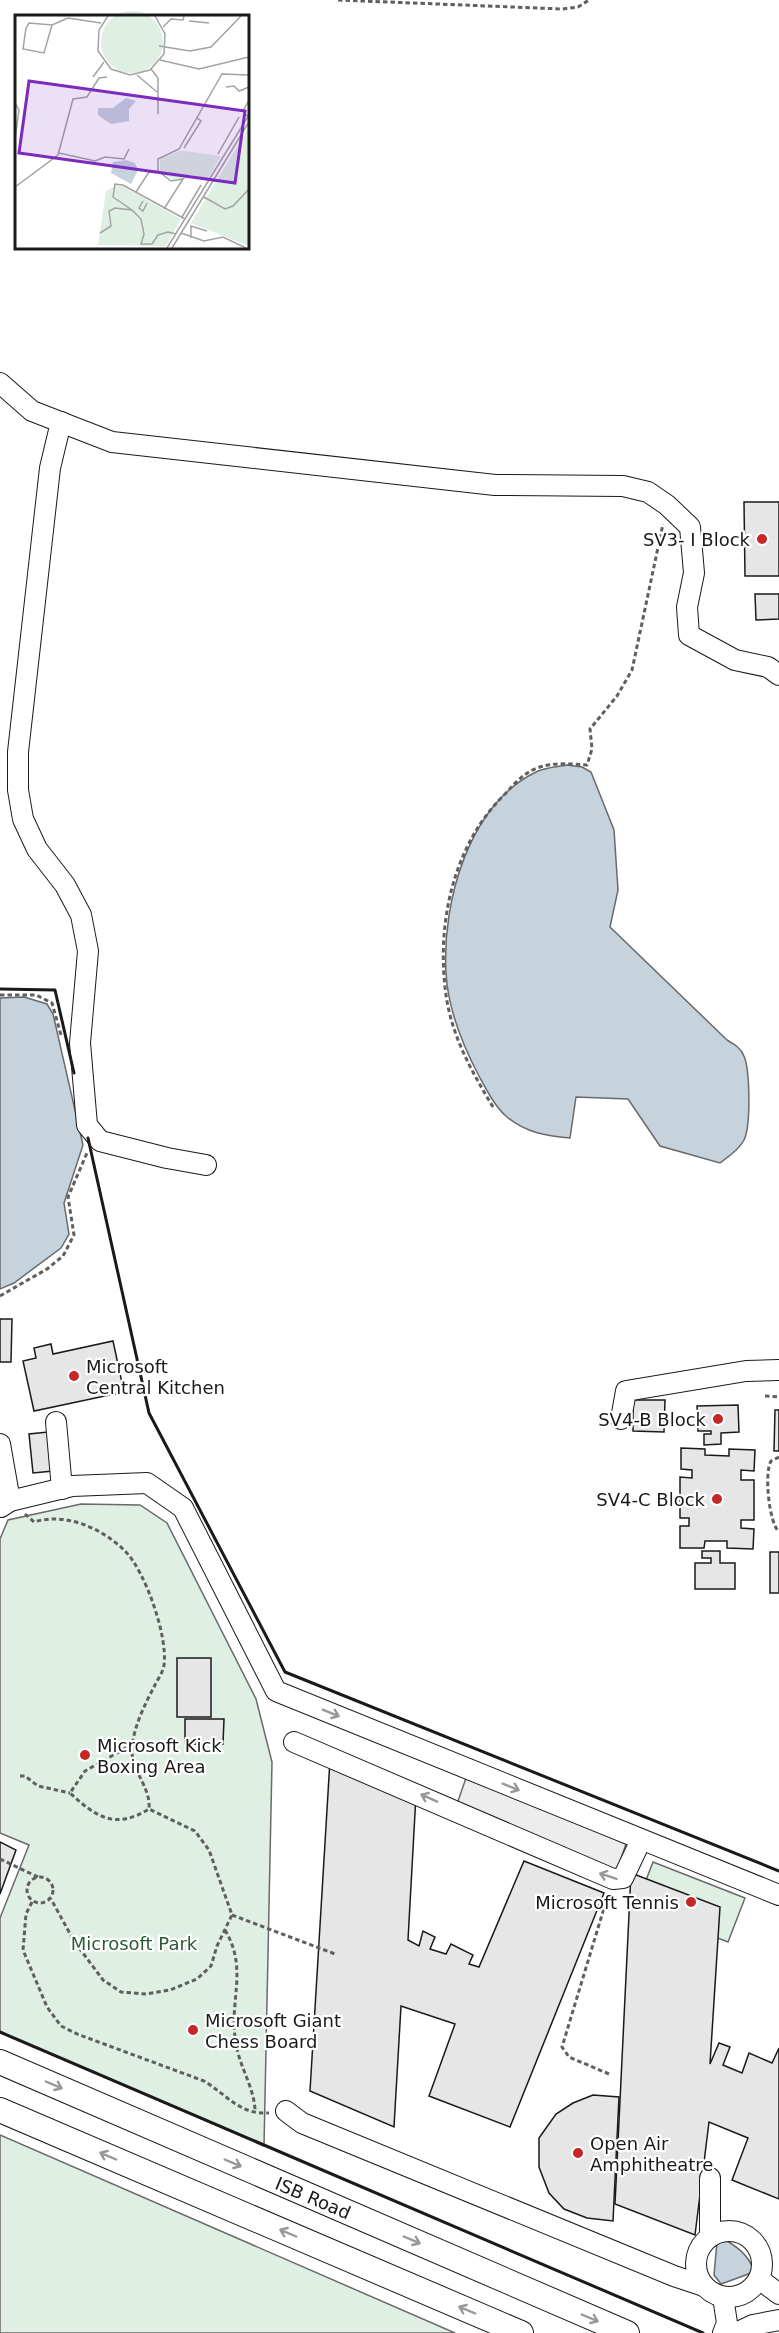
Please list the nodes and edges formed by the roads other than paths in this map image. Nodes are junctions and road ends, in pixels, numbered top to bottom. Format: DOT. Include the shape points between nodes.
graph roads {
  1 [pos="0,383"];
  2 [pos="61,422"];
  3 [pos="779,675"];
  4 [pos="206,1165"];
  5 [pos="779,1370"];
  6 [pos="621,1419"];
  7 [pos="57,1422"];
  8 [pos="0,1444"];
  9 [pos="62,1489"];
  10 [pos="5,1504"];
  11 [pos="294,1742"];
  12 [pos="640,1840"];
  13 [pos="779,1896"];
  14 [pos="0,2062"];
  15 [pos="0,2110"];
  16 [pos="286,2111"];
  17 [pos="710,2178"];
  18 [pos="710,2237"];
  19 [pos="759,2279"];
  20 [pos="704,2286"];
  21 [pos="779,2294"];
  22 [pos="723,2297"];
  23 [pos="779,2320"];
  24 [pos="521,2333"];
  25 [pos="627,2333"];
  26 [pos="723,2333"];
  27 [pos="736,2333"];
  1 -- 2 [label="lane" via="32,411"];
  2 -- 3 [label="lane" via="112,442 495,485 622,486 648,492 690,527 694,573 687,607 689,635 735,660 768,667"];
  2 -- 4 [label="lane" via="50,468 18,752 23,819 37,849 65,885 81,915 88,951 80,1043 87,1125 100,1141"];
  5 -- 6 [label="lane" via="746,1371 626,1391"];
  7 -- 9 [label="lane"];
  8 -- 10 [label="lane"];
  9 -- 10 [label="lane"];
  9 -- 12 [label="lane, one-way" via="147,1483 183,1508 276,1691"];
  12 -- 11 [label="lane, one-way" via="623,1878 613,1879"];
  12 -- 13 [label="lane"];
  14 -- 25 [label="main road, ISB Road, one-way"];
  24 -- 15 [label="main road, one-way"];
  16 -- 20 [label="lane" via="302,2123"];
  17 -- 18 [label="lane"];
  18 -- 19 [label="lane" via="731,2231 751,2239 761,2258"];
  18 -- 20 [label="lane" via="696,2266"];
  19 -- 21 [label="lane"];
  19 -- 22 [label="lane" via="744,2294"];
  20 -- 22 [label="lane"];
  22 -- 26 [label="lane" via="727,2323"];
  23 -- 27 [label="lane"];
}
